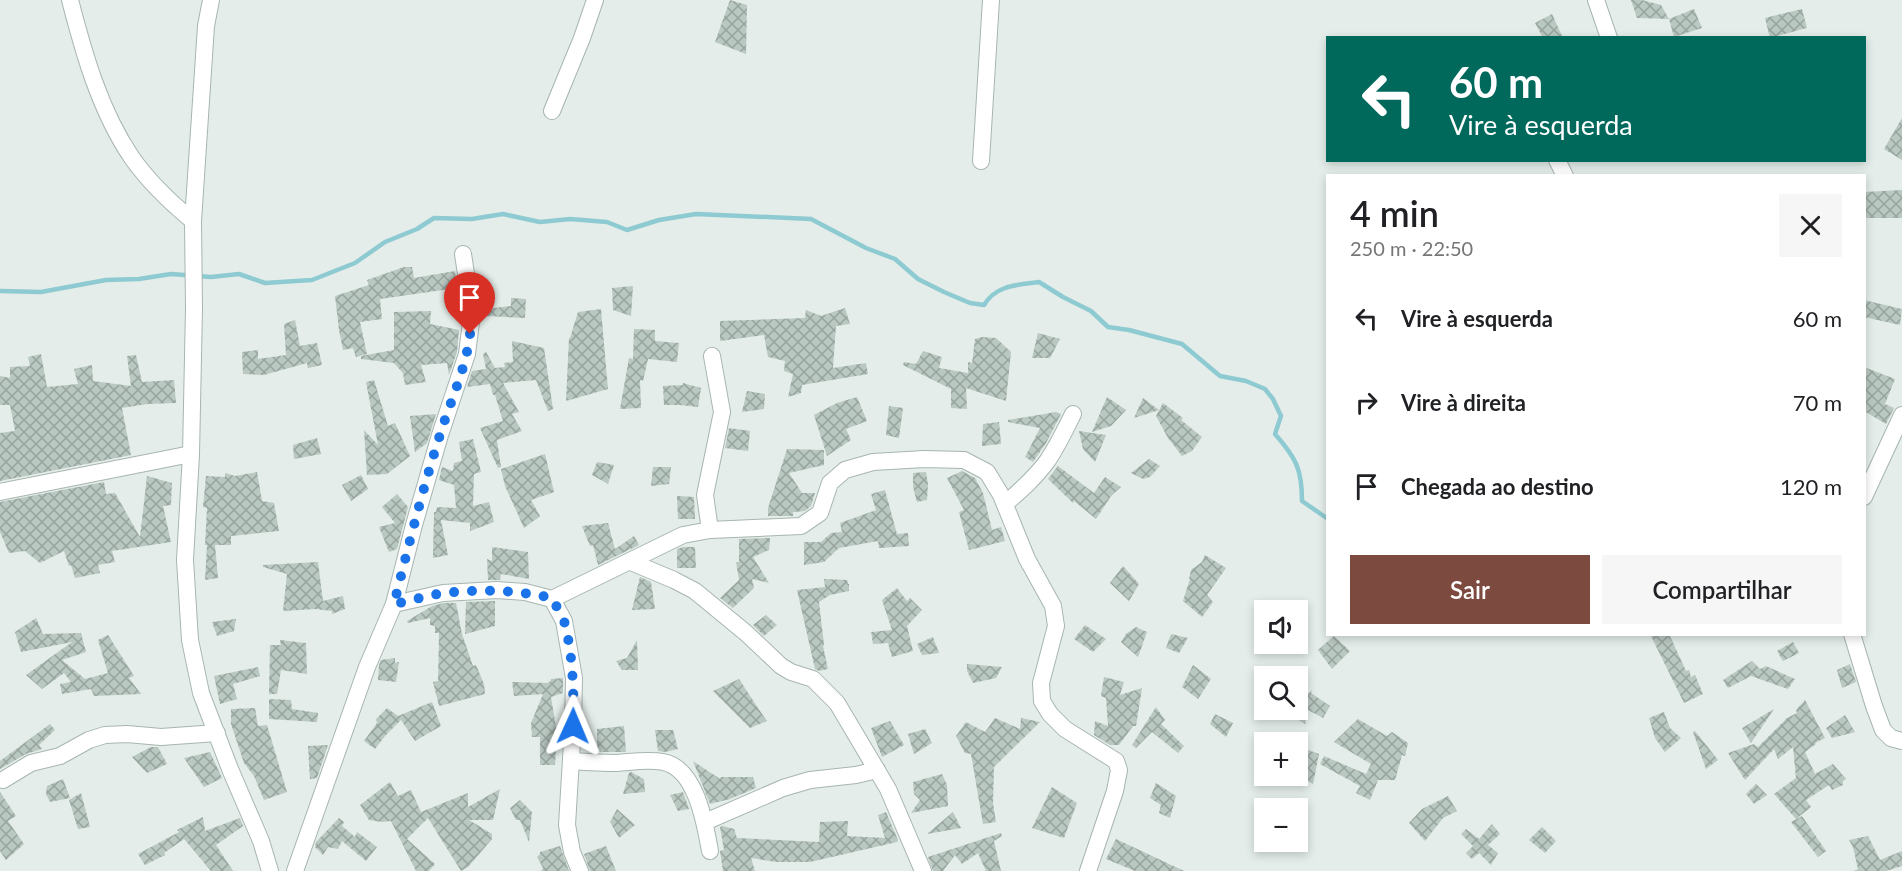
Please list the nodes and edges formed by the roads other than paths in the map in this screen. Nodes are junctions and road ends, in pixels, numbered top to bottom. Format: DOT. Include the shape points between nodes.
graph roads {
  1 [pos="70,0"];
  2 [pos="211,0"];
  3 [pos="595,0"];
  4 [pos="991,0"];
  5 [pos="1596,0"];
  6 [pos="1608,36"];
  7 [pos="552,111"];
  8 [pos="981,161"];
  9 [pos="193,221"];
  10 [pos="463,254"];
  11 [pos="712,356"];
  12 [pos="1073,414"];
  13 [pos="1902,415"];
  14 [pos="190,454"];
  15 [pos="0,492"];
  16 [pos="1866,493"];
  17 [pos="1005,504"];
  18 [pos="710,530"];
  19 [pos="631,562"];
  20 [pos="552,598"];
  21 [pos="394,604"];
  22 [pos="1853,636"];
  23 [pos="217,733"];
  24 [pos="1902,741"];
  25 [pos="571,761"];
  26 [pos="877,770"];
  27 [pos="3,780"];
  28 [pos="705,822"];
  29 [pos="710,851"];
  30 [pos="270,871"];
  31 [pos="295,871"];
  32 [pos="580,871"];
  33 [pos="923,871"];
  34 [pos="1088,871"];
  1 -- 9 [label="street" via="108,116 133,159 171,203"];
  2 -- 9 [label="street"];
  3 -- 7 [label="street"];
  4 -- 8 [label="street"];
  5 -- 6 [label="street"];
  9 -- 14 [label="street"];
  10 -- 21 [label="street" via="472,314 467,354 437,446"];
  11 -- 18 [label="street" via="722,412 705,495"];
  12 -- 17 [label="street" via="1046,462"];
  13 -- 16 [label="street"];
  14 -- 15 [label="street"];
  14 -- 23 [label="street" via="185,560 190,640 201,693"];
  17 -- 18 [label="street" via="987,472 964,460 873,462 844,470 830,483 820,513 801,526"];
  17 -- 34 [label="street" via="1027,559 1053,606 1056,626 1041,683 1042,701 1065,729 1116,761 1119,770"];
  18 -- 19 [label="street" via="683,535"];
  19 -- 20 [label="street"];
  19 -- 26 [label="street" via="695,591 781,666 813,679 842,710"];
  20 -- 21 [label="street" via="497,590 443,593"];
  20 -- 25 [label="street" via="564,621 574,678"];
  21 -- 31 [label="street" via="367,667"];
  22 -- 24 [label="street" via="1883,730"];
  23 -- 27 [label="street" via="105,735 60,756 31,763"];
  23 -- 30 [label="street"];
  25 -- 28 [label="street" via="664,762 681,770"];
  25 -- 32 [label="street" via="567,825"];
  26 -- 28 [label="street" via="783,788"];
  26 -- 33 [label="street"];
  28 -- 29 [label="street"];
}
